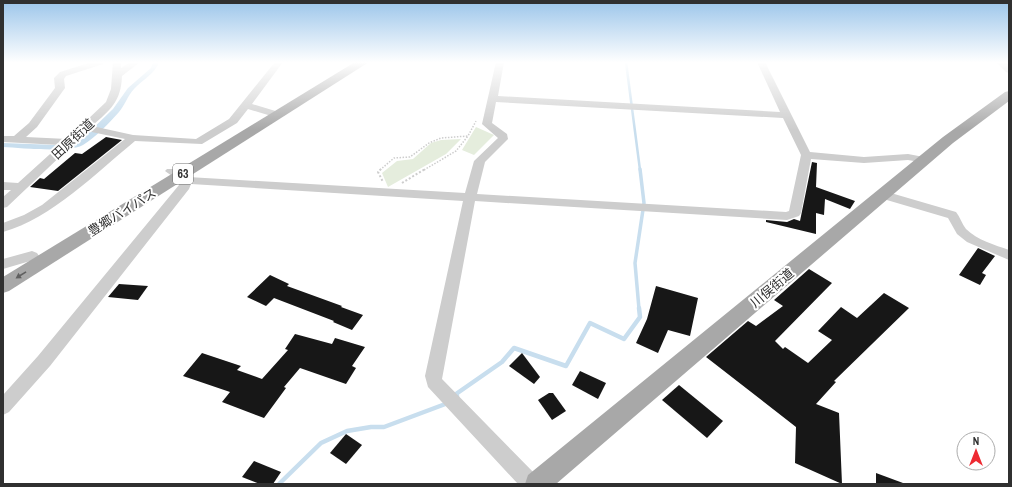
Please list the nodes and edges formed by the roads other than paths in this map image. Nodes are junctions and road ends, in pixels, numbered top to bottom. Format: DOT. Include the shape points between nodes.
graph roads {
  1 [pos="60,85"];
  2 [pos="116,85"];
  3 [pos="262,85"];
  4 [pos="317,85"];
  5 [pos="324,85"];
  6 [pos="495,85"];
  7 [pos="772,85"];
  8 [pos="1009,95"];
  9 [pos="492,99"];
  10 [pos="246,105"];
  11 [pos="273,114"];
  12 [pos="786,114"];
  13 [pos="85,128"];
  14 [pos="133,138"];
  15 [pos="3,139"];
  16 [pos="16,140"];
  17 [pos="71,142"];
  18 [pos="806,155"];
  19 [pos="925,160"];
  20 [pos="179,176"];
  21 [pos="3,186"];
  22 [pos="21,187"];
  23 [pos="884,195"];
  24 [pos="470,197"];
  25 [pos="3,204"];
  26 [pos="3,228"];
  27 [pos="1009,255"];
  28 [pos="32,256"];
  29 [pos="3,264"];
  30 [pos="3,272"];
  31 [pos="3,286"];
  32 [pos="3,407"];
  33 [pos="531,484"];
  34 [pos="537,484"];
  1 -- 16 [label="street" via="60,88 33,125"];
  2 -- 13 [label="street, 田原街道" via="113,99"];
  3 -- 10 [label="street"];
  4 -- 11 [label="main road, 豊郷バイパス / 63"];
  5 -- 11 [label="main road, 豊郷バイパス / 63"];
  6 -- 9 [label="street"];
  7 -- 12 [label="street"];
  8 -- 19 [label="main road, 川俣街道"];
  9 -- 12 [label="street"];
  9 -- 24 [label="street" via="487,124 503,136 503,139 480,161"];
  10 -- 11 [label="street"];
  10 -- 14 [label="street" via="233,121 198,142"];
  11 -- 20 [label="main road, 豊郷バイパス / 63"];
  12 -- 18 [label="street"];
  13 -- 14 [label="street"];
  13 -- 17 [label="street, 田原街道"];
  14 -- 26 [label="street" via="46,208"];
  15 -- 16 [label="street"];
  16 -- 17 [label="street"];
  17 -- 22 [label="street, 田原街道"];
  18 -- 19 [label="street" via="864,160"];
  18 -- 24 [label="street" via="795,212 788,216"];
  19 -- 23 [label="main road, 川俣街道"];
  20 -- 24 [label="street"];
  20 -- 28 [label="main road, 豊郷バイパス / 63"];
  20 -- 31 [label="main road, 豊郷バイパス / 63, one-way"];
  20 -- 32 [label="street" via="185,186 44,361"];
  21 -- 22 [label="street"];
  22 -- 25 [label="street, 田原街道"];
  23 -- 27 [label="street" via="952,215 960,231 977,242"];
  23 -- 34 [label="main road, 川俣街道"];
  24 -- 33 [label="street" via="433,376 434,382"];
  28 -- 29 [label="street"];
  28 -- 30 [label="main road, 豊郷バイパス / 63"];
}
